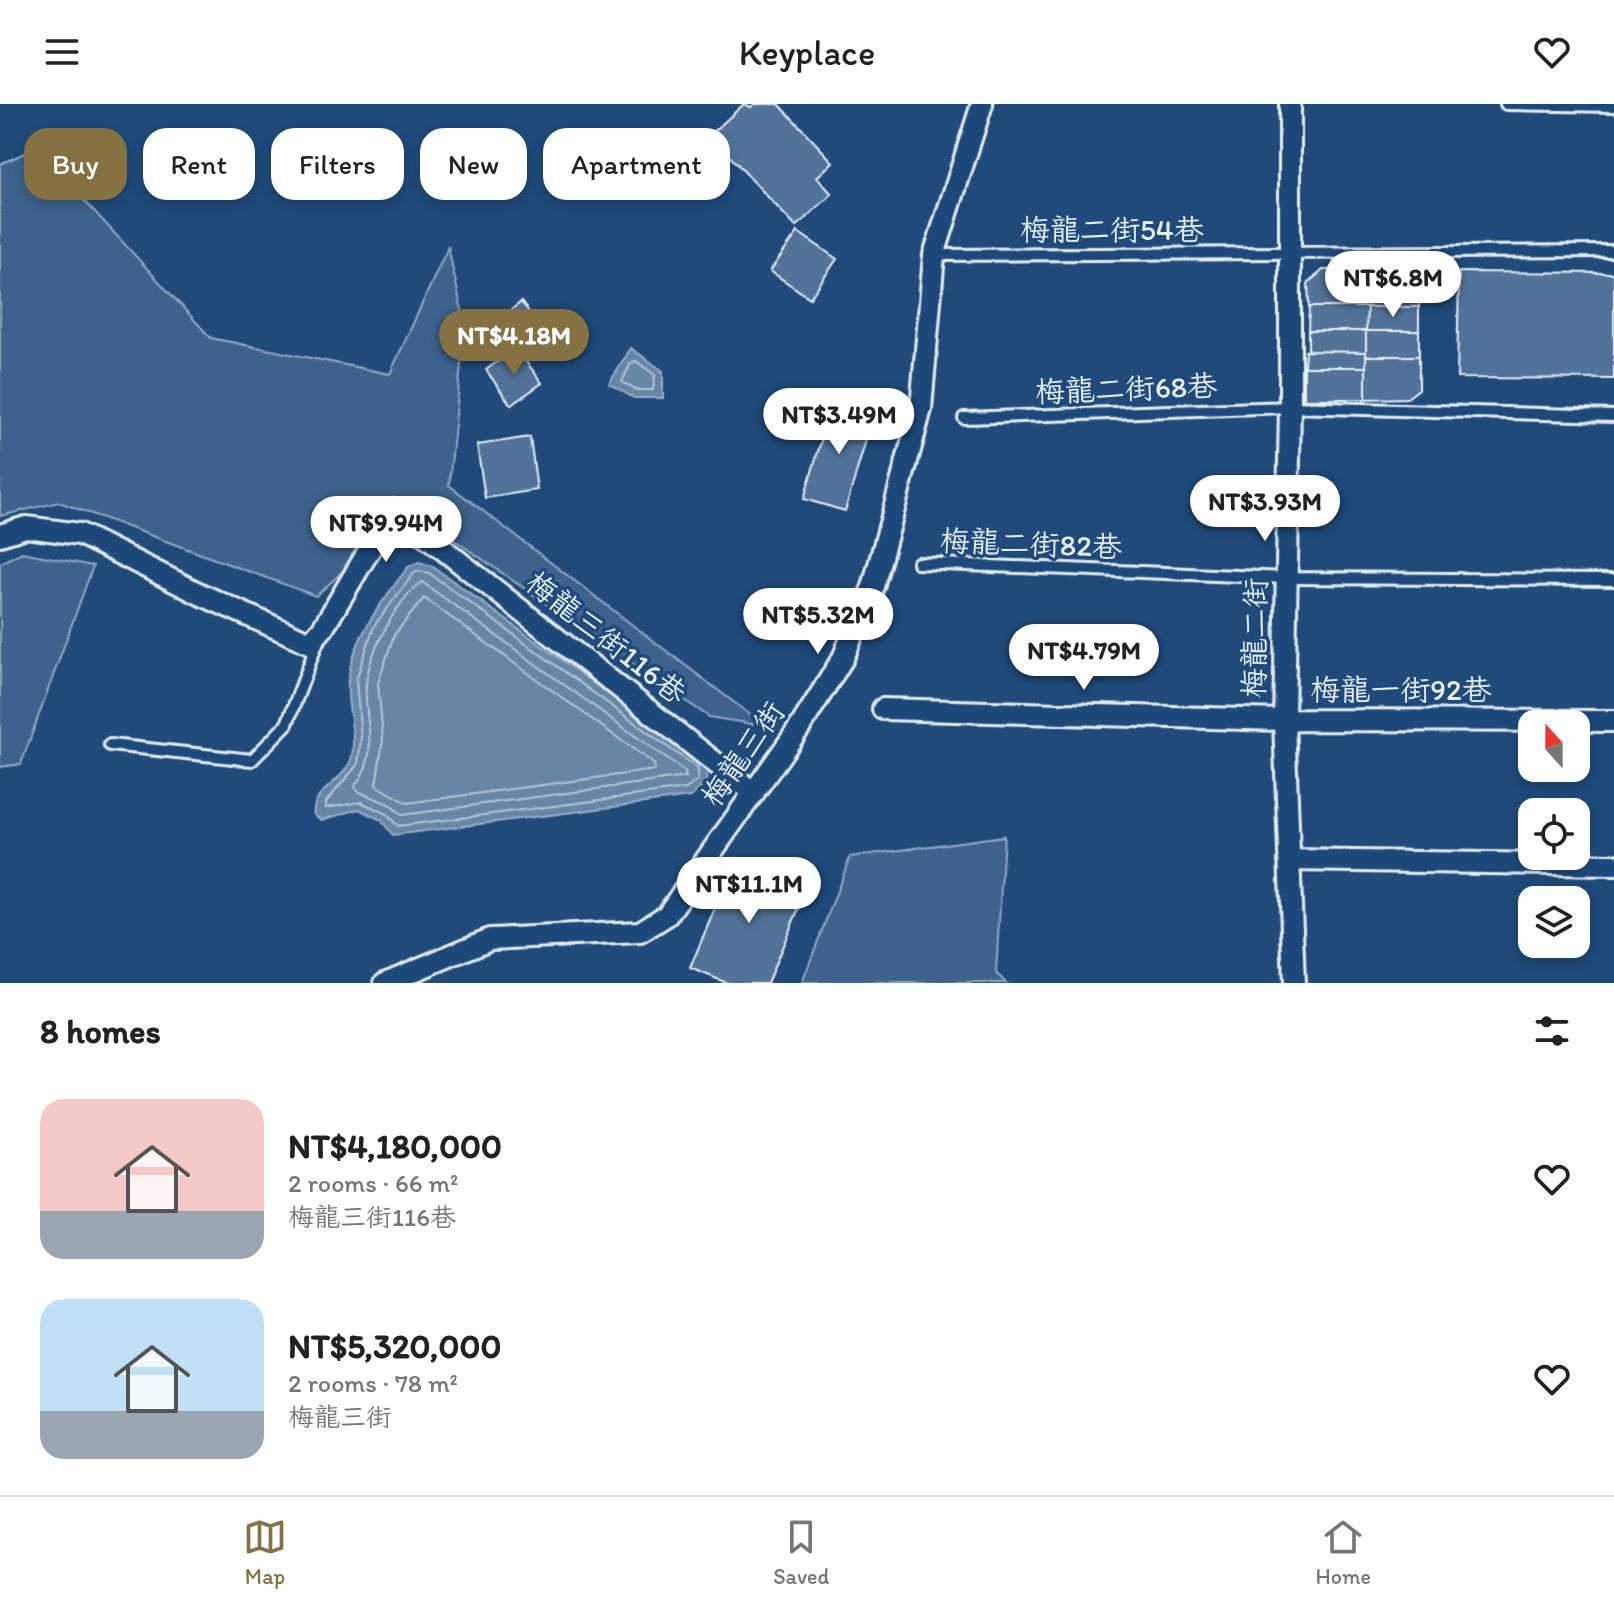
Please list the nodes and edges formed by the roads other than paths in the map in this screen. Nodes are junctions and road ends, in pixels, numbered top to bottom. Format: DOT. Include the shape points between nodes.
graph roads {
  1 [pos="982,104"];
  2 [pos="1290,104"];
  3 [pos="1506,104"];
  4 [pos="1614,106"];
  5 [pos="1614,251"];
  6 [pos="1290,252"];
  7 [pos="934,255"];
  8 [pos="1290,407"];
  9 [pos="1614,416"];
  10 [pos="964,418"];
  11 [pos="0,535"];
  12 [pos="918,563"];
  13 [pos="1287,578"];
  14 [pos="1614,580"];
  15 [pos="323,628"];
  16 [pos="883,709"];
  17 [pos="1284,720"];
  18 [pos="1614,721"];
  19 [pos="110,745"];
  20 [pos="754,793"];
  21 [pos="1289,860"];
  22 [pos="1614,865"];
  23 [pos="1294,982"];
  24 [pos="385,983"];
  1 -- 7 [label="street, 梅龍三街"];
  2 -- 6 [label="street, 梅龍二街"];
  3 -- 4 [label="lane"];
  5 -- 6 [label="lane, 梅龍二街54巷"];
  6 -- 7 [label="lane, 梅龍二街54巷"];
  6 -- 8 [label="street, 梅龍二街"];
  7 -- 20 [label="street, 梅龍三街" via="921,409 873,587 843,658"];
  8 -- 9 [label="lane, 梅龍二街68巷"];
  8 -- 10 [label="lane, 梅龍二街68巷"];
  8 -- 13 [label="street, 梅龍二街"];
  11 -- 15 [label="street" via="26,527 80,534 310,643"];
  12 -- 13 [label="lane, 梅龍二街82巷"];
  13 -- 14 [label="lane, 梅龍二街82巷"];
  13 -- 17 [label="street, 梅龍二街"];
  15 -- 19 [label="lane" via="287,724 252,760"];
  15 -- 20 [label="street, 梅龍三街116巷" via="393,510"];
  16 -- 17 [label="street, 梅龍一街92巷"];
  17 -- 18 [label="street, 梅龍一街92巷"];
  17 -- 21 [label="street, 梅龍二街"];
  20 -- 24 [label="street, 梅龍三街" via="667,915 640,932 490,939"];
  21 -- 22 [label="street"];
  21 -- 23 [label="street, 梅龍二街"];
}
